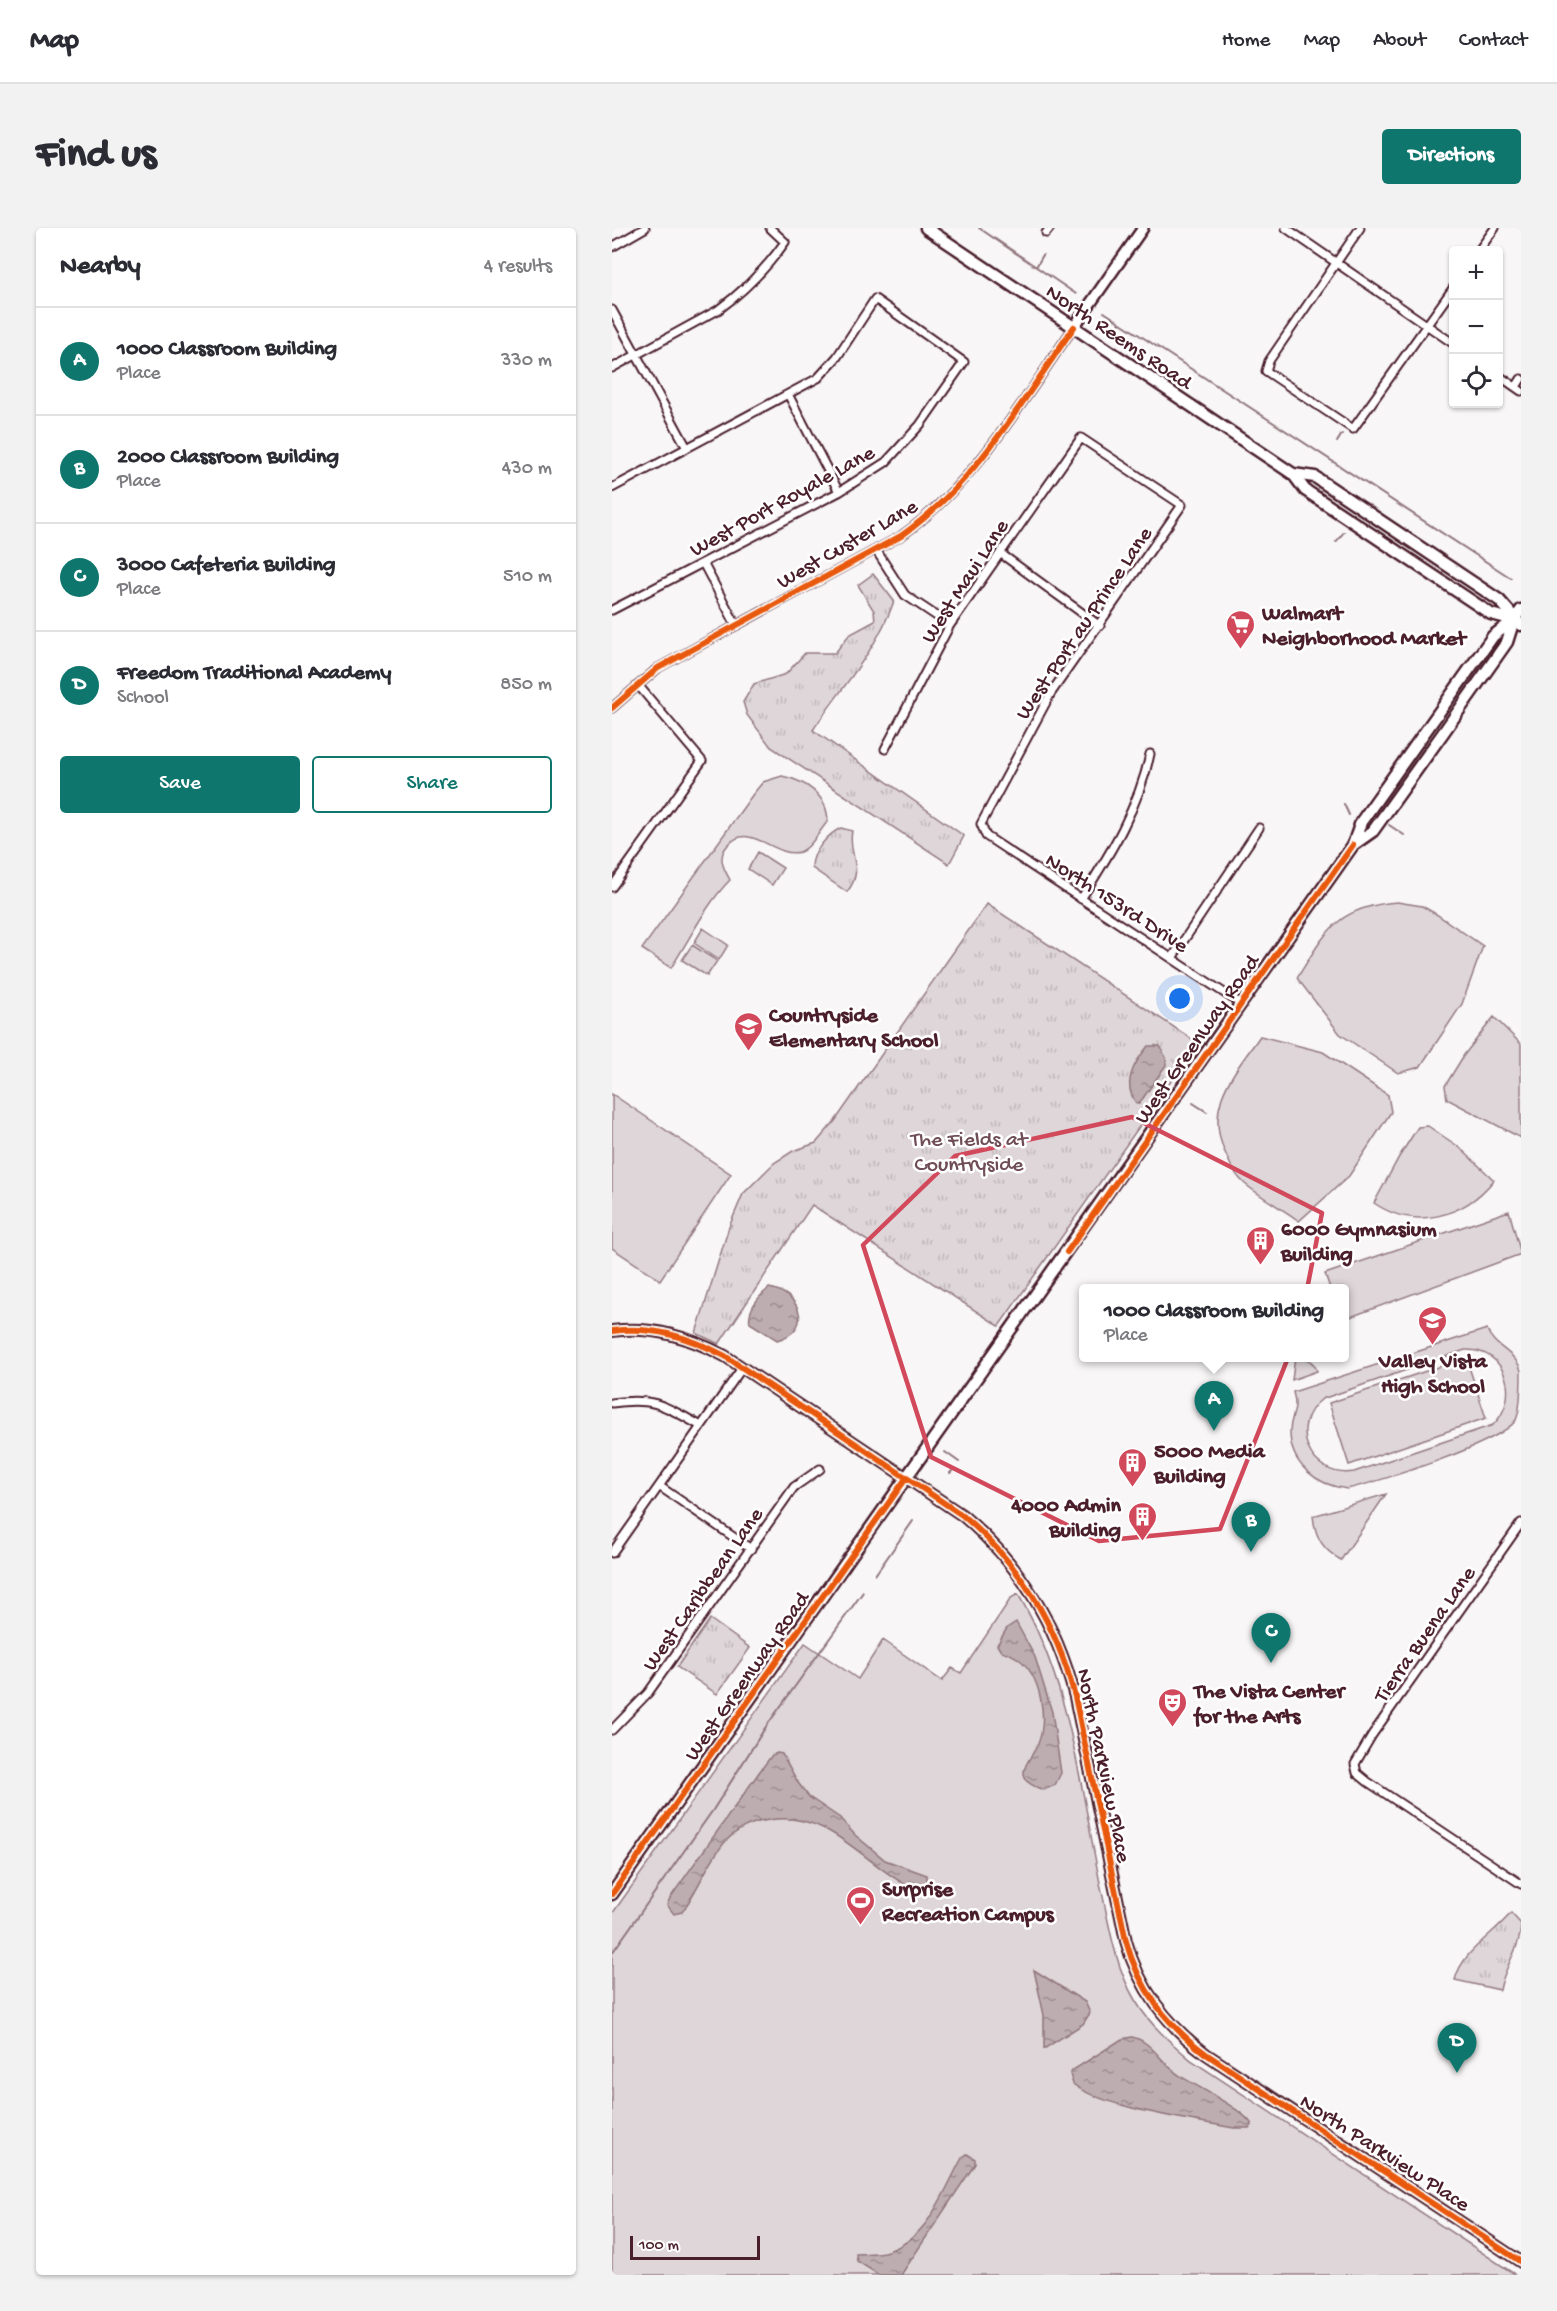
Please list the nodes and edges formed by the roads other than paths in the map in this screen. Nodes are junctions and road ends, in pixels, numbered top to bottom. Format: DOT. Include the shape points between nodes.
graph roads {
  1 [pos="645,228"];
  2 [pos="770,228"];
  3 [pos="926,228"];
  4 [pos="1143,228"];
  5 [pos="1286,228"];
  6 [pos="1360,228"];
  7 [pos="1495,228"];
  8 [pos="1482,246"];
  9 [pos="612,247"];
  10 [pos="1336,263"];
  11 [pos="1449,294"];
  12 [pos="612,310"];
  13 [pos="1427,325"];
  14 [pos="1074,327"];
  15 [pos="1449,340"];
  16 [pos="636,355"];
  17 [pos="612,368"];
  18 [pos="1503,378"];
  19 [pos="1521,380"];
  20 [pos="1518,389"];
  21 [pos="789,396"];
  22 [pos="1082,438"];
  23 [pos="687,448"];
  24 [pos="1293,474"];
  25 [pos="612,488"];
  26 [pos="839,492"];
  27 [pos="876,550"];
  28 [pos="1000,553"];
  29 [pos="703,563"];
  30 [pos="612,610"];
  31 [pos="1521,610"];
  32 [pos="1517,622"];
  33 [pos="736,625"];
  34 [pos="950,625"];
  35 [pos="1100,626"];
  36 [pos="638,685"];
  37 [pos="612,708"];
  38 [pos="885,748"];
  39 [pos="1150,754"];
  40 [pos="981,824"];
  41 [pos="1259,828"];
  42 [pos="612,887"];
  43 [pos="1081,899"];
  44 [pos="1172,958"];
  45 [pos="1240,1004"];
  46 [pos="612,1331"];
  47 [pos="742,1368"];
  48 [pos="612,1403"];
  49 [pos="700,1426"];
  50 [pos="820,1469"];
  51 [pos="907,1477"];
  52 [pos="658,1486"];
  53 [pos="1521,1523"];
  54 [pos="751,1549"];
  55 [pos="612,1553"];
  56 [pos="612,1730"];
  57 [pos="1521,1884"];
  58 [pos="612,1894"];
  59 [pos="1521,2262"];
  1 -- 9 [label="street"];
  2 -- 16 [label="street" via="785,242 766,268 734,299"];
  3 -- 14 [label="main road, North Reems Road"];
  4 -- 14 [label="street, West Custer Lane"];
  5 -- 10 [label="street"];
  6 -- 10 [label="street"];
  7 -- 8 [label="street"];
  10 -- 13 [label="street"];
  10 -- 13 [label="street" via="1266,371 1353,429"];
  11 -- 13 [label="street"];
  12 -- 16 [label="street"];
  13 -- 15 [label="street"];
  14 -- 24 [label="main road, North Reems Road"];
  14 -- 27 [label="street, West Custer Lane" via="960,486 920,523"];
  16 -- 17 [label="street"];
  16 -- 23 [label="street"];
  18 -- 20 [label="street"];
  19 -- 20 [label="street"];
  21 -- 23 [label="street"];
  21 -- 26 [label="street"];
  21 -- 26 [label="street, West Port Royale Lane" via="828,368 875,298 964,362 900,450"];
  22 -- 28 [label="street, West Maui Lane"];
  22 -- 35 [label="street, West Port au Prince Lane" via="1182,505"];
  23 -- 25 [label="street"];
  24 -- 32 [label="main road, North Reems Road" via="1305,490 1491,614"];
  24 -- 32 [label="main road, North Reems Road" via="1315,477 1499,600"];
  26 -- 29 [label="street, West Port Royale Lane"];
  27 -- 33 [label="street, West Custer Lane"];
  27 -- 34 [label="street" via="905,595"];
  28 -- 34 [label="street, West Maui Lane"];
  28 -- 35 [label="street"];
  29 -- 30 [label="street, West Port Royale Lane"];
  29 -- 33 [label="street"];
  31 -- 32 [label="main road, West Greenway Road"];
  32 -- 45 [label="main road, West Greenway Road" via="1493,636 1361,822 1353,845"];
  33 -- 36 [label="street, West Custer Lane" via="658,668"];
  34 -- 38 [label="street, West Maui Lane"];
  35 -- 40 [label="street, West Port au Prince Lane" via="1050,693"];
  36 -- 37 [label="street, West Custer Lane"];
  36 -- 42 [label="street" via="702,761"];
  39 -- 43 [label="street" via="1115,845"];
  40 -- 43 [label="street, North 153rd Drive" via="986,836"];
  41 -- 44 [label="street"];
  43 -- 44 [label="street, North 153rd Drive"];
  44 -- 45 [label="street, North 153rd Drive"];
  45 -- 51 [label="main road, West Greenway Road"];
  46 -- 47 [label="street, North Parkview Place" via="639,1329 678,1336 703,1345"];
  47 -- 49 [label="street"];
  47 -- 51 [label="street, North Parkview Place"];
  48 -- 49 [label="street" via="660,1403"];
  49 -- 52 [label="street"];
  50 -- 54 [label="street, West Caribbean Lane" via="794,1487"];
  51 -- 58 [label="main road, West Greenway Road"];
  51 -- 59 [label="street, North Parkview Place" via="988,1537 1020,1574 1052,1628 1075,1697 1130,1958 1152,2002 1206,2054"];
  52 -- 54 [label="street"];
  52 -- 55 [label="street"];
  53 -- 57 [label="street, Tierra Buena Lane" via="1355,1764 1357,1773 1368,1782"];
  54 -- 56 [label="street, West Caribbean Lane" via="648,1693"];
}
